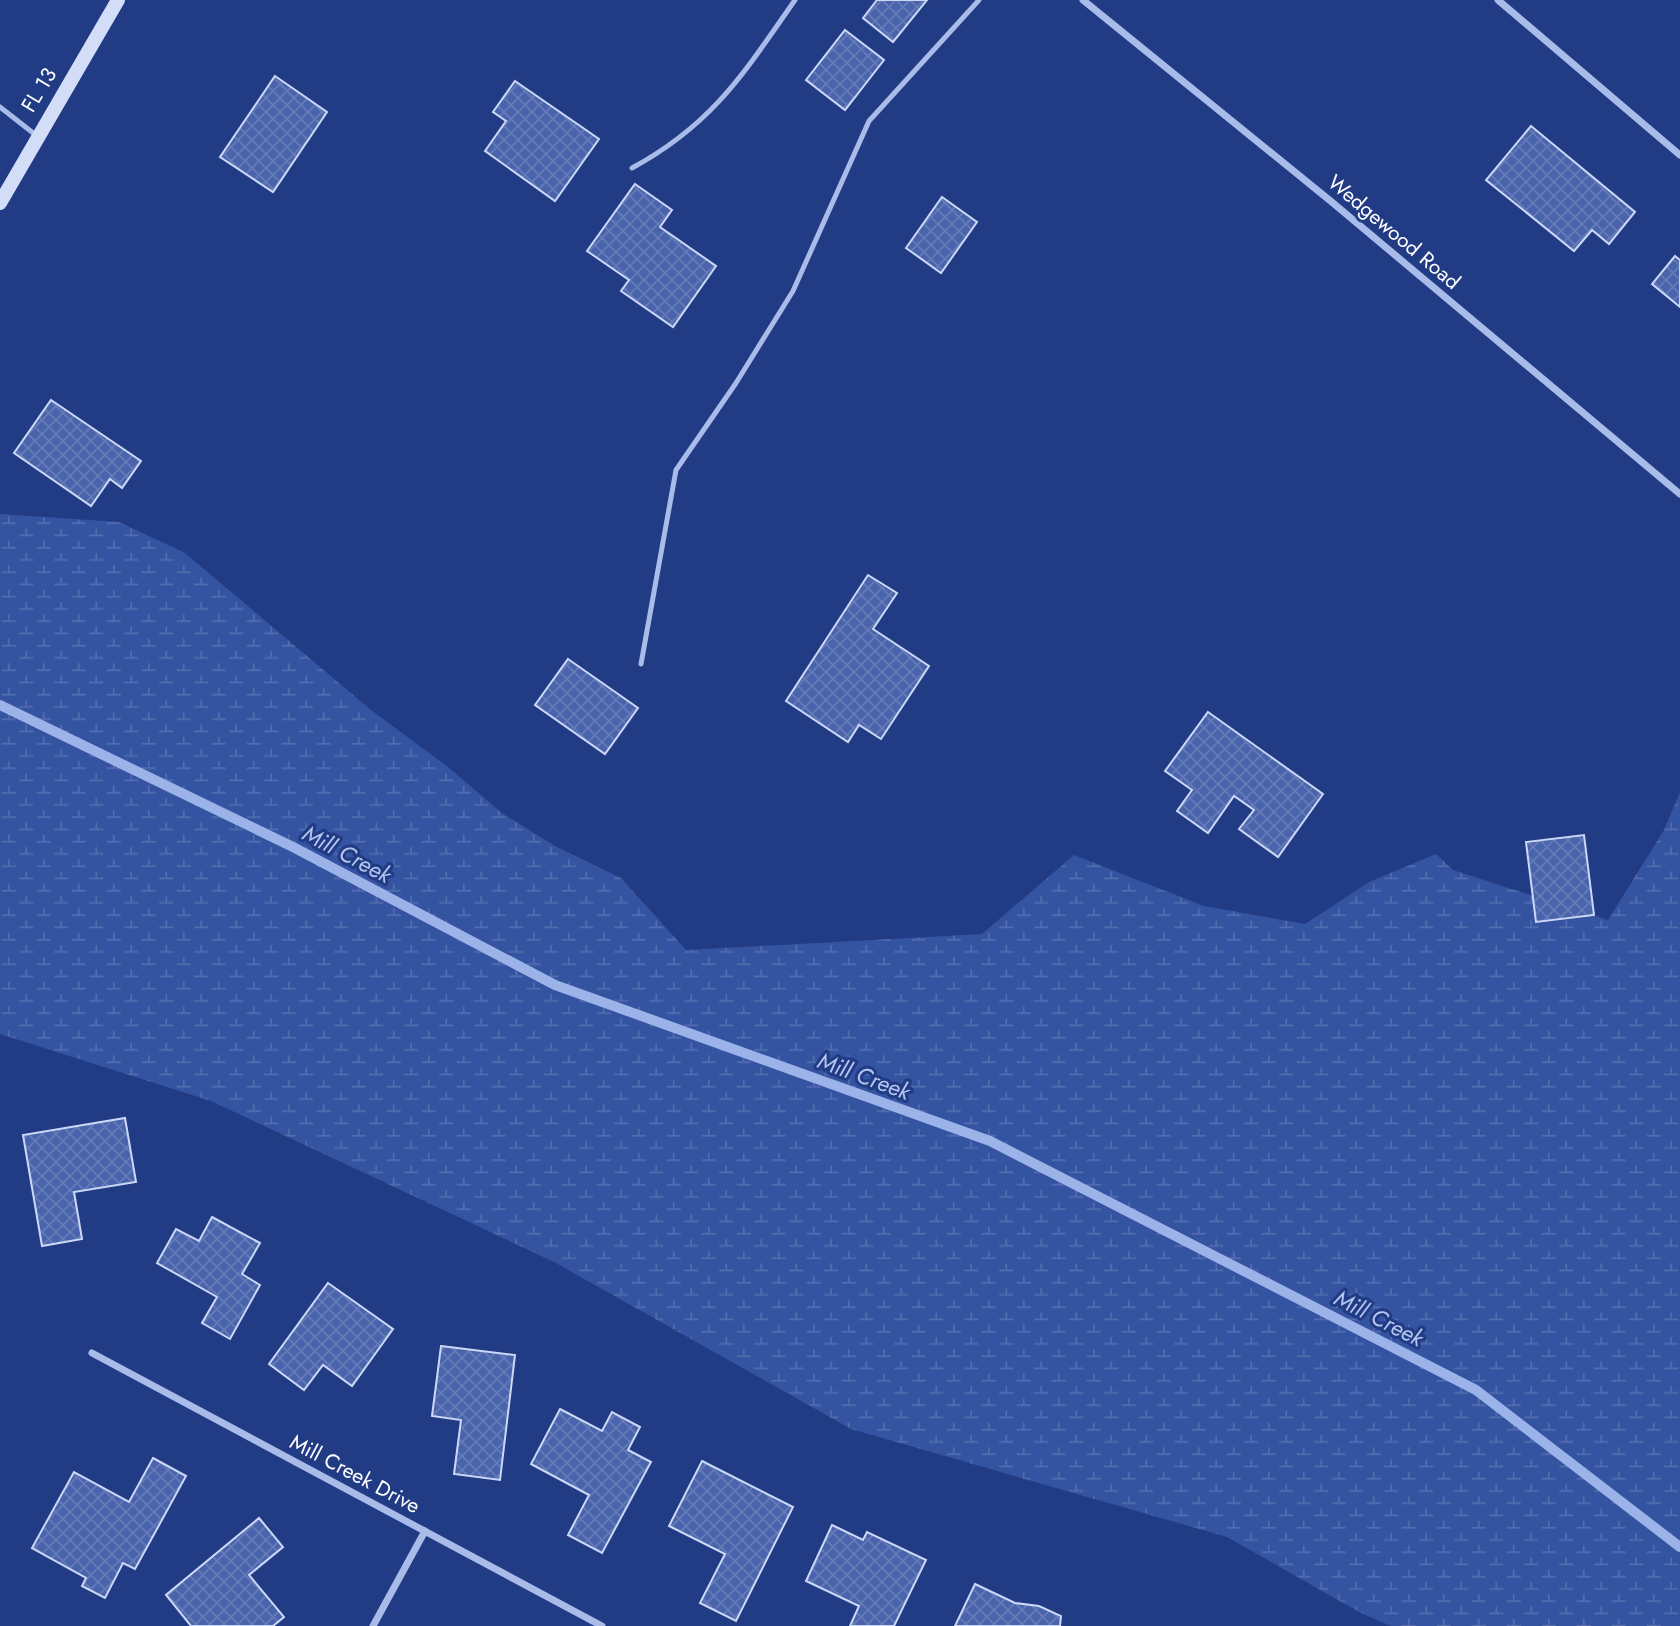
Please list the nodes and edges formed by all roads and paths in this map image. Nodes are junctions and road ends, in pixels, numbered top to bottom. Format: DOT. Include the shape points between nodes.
graph roads {
  1 [pos="118,0"];
  2 [pos="795,0"];
  3 [pos="979,0"];
  4 [pos="1083,0"];
  5 [pos="1498,0"];
  6 [pos="0,107"];
  7 [pos="37,136"];
  8 [pos="1680,155"];
  9 [pos="632,168"];
  10 [pos="0,203"];
  11 [pos="1680,494"];
  12 [pos="641,664"];
  13 [pos="92,1353"];
  14 [pos="425,1531"];
  15 [pos="373,1626"];
  16 [pos="602,1626"];
  1 -- 7 [label="main road, FL 13"];
  2 -- 9 [label="lane" via="712,112"];
  3 -- 12 [label="lane" via="869,121 793,290 676,470"];
  4 -- 11 [label="street, Wedgewood Road"];
  5 -- 8 [label="street"];
  6 -- 7 [label="lane"];
  7 -- 10 [label="main road, FL 13"];
  13 -- 14 [label="street, Mill Creek Drive"];
  14 -- 15 [label="street"];
  14 -- 16 [label="street, Mill Creek Drive"];
}
